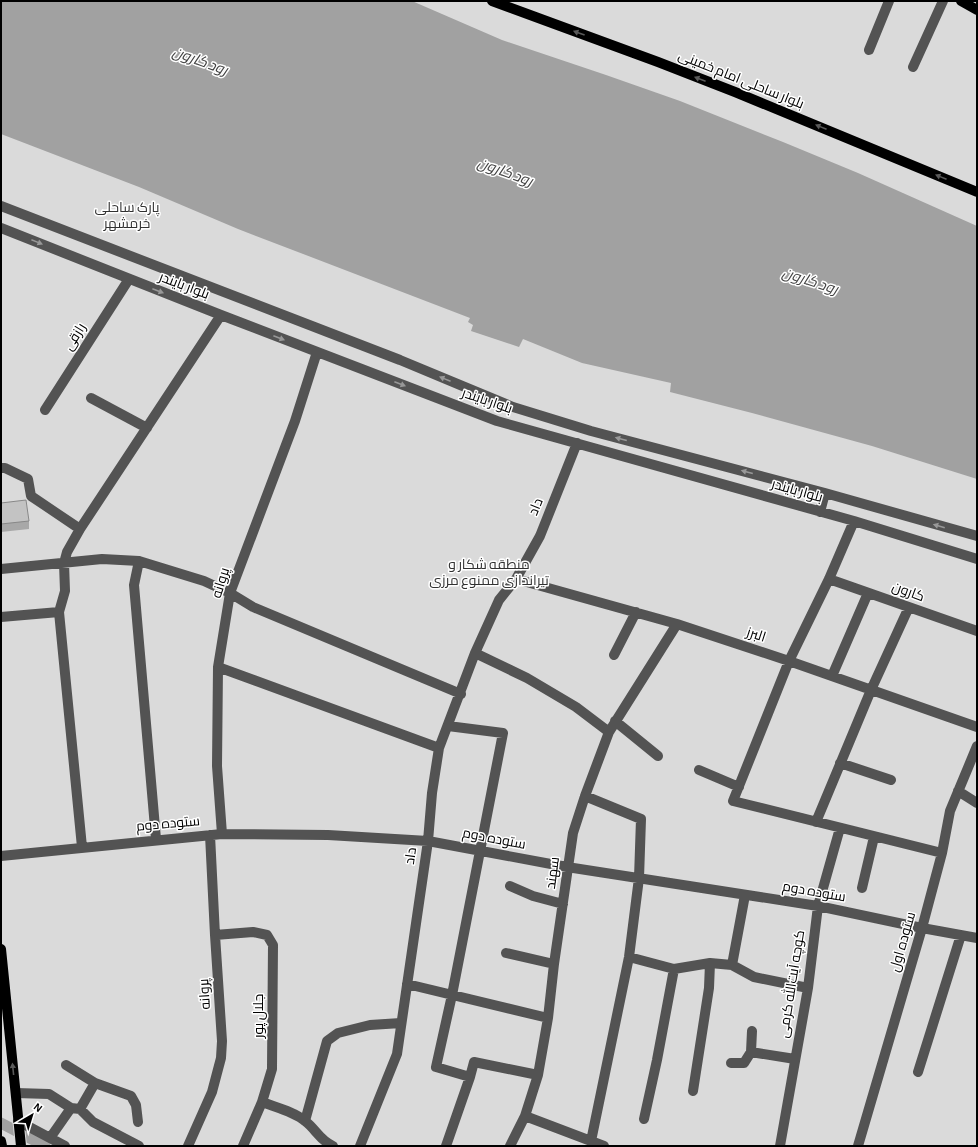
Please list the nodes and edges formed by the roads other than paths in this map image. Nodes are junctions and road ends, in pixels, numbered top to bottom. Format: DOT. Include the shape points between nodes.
graph roads {
  1 [pos="492,1"];
  2 [pos="889,1"];
  3 [pos="943,1"];
  4 [pos="961,1"];
  5 [pos="506,3"];
  6 [pos="977,10"];
  7 [pos="869,50"];
  8 [pos="913,67"];
  9 [pos="977,192"];
  10 [pos="1,206"];
  11 [pos="1,228"];
  12 [pos="129,279"];
  13 [pos="221,315"];
  14 [pos="317,352"];
  15 [pos="92,398"];
  16 [pos="45,410"];
  17 [pos="147,428"];
  18 [pos="577,443"];
  19 [pos="1,468"];
  20 [pos="826,493"];
  21 [pos="820,512"];
  22 [pos="854,521"];
  23 [pos="80,529"];
  24 [pos="977,536"];
  25 [pos="977,559"];
  26 [pos="139,561"];
  27 [pos="64,563"];
  28 [pos="1,570"];
  29 [pos="830,579"];
  30 [pos="520,580"];
  31 [pos="230,593"];
  32 [pos="868,593"];
  33 [pos="910,607"];
  34 [pos="59,612"];
  35 [pos="636,612"];
  36 [pos="1,617"];
  37 [pos="677,624"];
  38 [pos="977,631"];
  39 [pos="476,653"];
  40 [pos="614,655"];
  41 [pos="789,661"];
  42 [pos="218,667"];
  43 [pos="832,676"];
  44 [pos="871,690"];
  45 [pos="460,694"];
  46 [pos="615,721"];
  47 [pos="448,726"];
  48 [pos="977,727"];
  49 [pos="609,732"];
  50 [pos="977,746"];
  51 [pos="439,748"];
  52 [pos="658,756"];
  53 [pos="840,762"];
  54 [pos="699,770"];
  55 [pos="891,780"];
  56 [pos="739,787"];
  57 [pos="958,792"];
  58 [pos="585,796"];
  59 [pos="977,803"];
  60 [pos="816,822"];
  61 [pos="840,828"];
  62 [pos="210,834"];
  63 [pos="222,834"];
  64 [pos="874,837"];
  65 [pos="156,840"];
  66 [pos="428,841"];
  67 [pos="82,847"];
  68 [pos="481,850"];
  69 [pos="942,854"];
  70 [pos="1,856"];
  71 [pos="568,867"];
  72 [pos="639,878"];
  73 [pos="510,886"];
  74 [pos="862,888"];
  75 [pos="745,894"];
  76 [pos="563,904"];
  77 [pos="818,906"];
  78 [pos="922,928"];
  79 [pos="215,935"];
  80 [pos="960,935"];
  81 [pos="977,938"];
  82 [pos="1,949"];
  83 [pos="506,953"];
  84 [pos="629,957"];
  85 [pos="710,963"];
  86 [pos="554,964"];
  87 [pos="732,965"];
  88 [pos="674,970"];
  89 [pos="407,984"];
  90 [pos="808,988"];
  91 [pos="452,995"];
  92 [pos="548,1018"];
  93 [pos="401,1023"];
  94 [pos="752,1030"];
  95 [pos="751,1052"];
  96 [pos="795,1059"];
  97 [pos="731,1063"];
  98 [pos="66,1065"];
  99 [pos="918,1072"];
  100 [pos="538,1075"];
  101 [pos="470,1077"];
  102 [pos="95,1083"];
  103 [pos="693,1091"];
  104 [pos="16,1094"];
  105 [pos="262,1102"];
  106 [pos="76,1108"];
  107 [pos="525,1116"];
  108 [pos="644,1119"];
  109 [pos="18,1121"];
  110 [pos="305,1121"];
  111 [pos="138,1122"];
  112 [pos="50,1138"];
  113 [pos="1,1141"];
  114 [pos="591,1144"];
  115 [pos="2,1146"];
  116 [pos="21,1146"];
  117 [pos="65,1146"];
  118 [pos="139,1146"];
  119 [pos="188,1146"];
  120 [pos="243,1146"];
  121 [pos="333,1146"];
  122 [pos="360,1146"];
  123 [pos="446,1146"];
  124 [pos="510,1146"];
  125 [pos="604,1146"];
  126 [pos="780,1146"];
  127 [pos="858,1146"];
  1 -- 5 [label="main road, بلوار ساحلی امام خمینی"];
  2 -- 7 [label="street"];
  3 -- 8 [label="street"];
  4 -- 6 [label="main road"];
  9 -- 5 [label="main road, بلوار ساحلی امام خمینی, one-way" via="728,89"];
  20 -- 10 [label="street, بلوار بایندر, one-way" via="591,431 513,407"];
  11 -- 12 [label="street, بلوار بایندر, one-way"];
  12 -- 13 [label="street, بلوار بایندر, one-way"];
  12 -- 16 [label="street, رازقی"];
  13 -- 14 [label="street, بلوار بایندر, one-way"];
  13 -- 17 [label="street"];
  14 -- 18 [label="street, بلوار بایندر, one-way" via="497,421"];
  14 -- 31 [label="street, پروانه" via="295,421"];
  15 -- 17 [label="street"];
  17 -- 23 [label="street"];
  18 -- 21 [label="street, بلوار بایندر"];
  18 -- 30 [label="street, داد"];
  19 -- 23 [label="street" via="28,479 31,496"];
  20 -- 21 [label="street"];
  24 -- 20 [label="street, بلوار بایندر, one-way"];
  21 -- 22 [label="street, بلوار بایندر"];
  22 -- 25 [label="street, بلوار بایندر"];
  22 -- 29 [label="street"];
  23 -- 27 [label="street"];
  26 -- 27 [label="street" via="102,559"];
  26 -- 31 [label="street" via="204,580"];
  26 -- 65 [label="street" via="134,585"];
  27 -- 28 [label="street"];
  27 -- 34 [label="street" via="65,591"];
  29 -- 32 [label="street, کارون"];
  29 -- 41 [label="street"];
  30 -- 35 [label="street, البرز"];
  30 -- 39 [label="street, داد" via="499,600"];
  31 -- 42 [label="street, پروانه"];
  31 -- 45 [label="street" via="253,607"];
  32 -- 33 [label="street, کارون"];
  32 -- 43 [label="street"];
  33 -- 38 [label="street, کارون"];
  33 -- 44 [label="street"];
  34 -- 36 [label="street"];
  34 -- 67 [label="street"];
  35 -- 37 [label="street, البرز"];
  35 -- 40 [label="street"];
  37 -- 41 [label="street, البرز"];
  37 -- 46 [label="street, سهند"];
  39 -- 45 [label="street, داد"];
  39 -- 49 [label="street" via="570,703"];
  41 -- 43 [label="street, البرز"];
  41 -- 56 [label="street"];
  42 -- 51 [label="street"];
  42 -- 63 [label="street, پروانه" via="217,766"];
  43 -- 44 [label="street, البرز"];
  44 -- 48 [label="street, البرز"];
  44 -- 53 [label="street"];
  45 -- 47 [label="street, داد"];
  46 -- 49 [label="street, سهند"];
  46 -- 52 [label="street"];
  47 -- 51 [label="street, داد"];
  47 -- 68 [label="street" via="503,733"];
  49 -- 58 [label="street, سهند"];
  50 -- 57 [label="street, ستوده اول"];
  51 -- 66 [label="street, داد"];
  53 -- 55 [label="street"];
  53 -- 60 [label="street"];
  54 -- 56 [label="street"];
  56 -- 60 [label="street" via="733,801"];
  57 -- 59 [label="street"];
  57 -- 69 [label="street, ستوده اول" via="950,811"];
  58 -- 71 [label="street, سهند" via="573,833"];
  58 -- 72 [label="street" via="640,818"];
  60 -- 61 [label="street"];
  61 -- 64 [label="street"];
  61 -- 77 [label="street, کوچه آیت‌الله کرمی"];
  62 -- 63 [label="street, ستوده دوم"];
  62 -- 65 [label="street, ستوده دوم"];
  62 -- 79 [label="street, پروانه"];
  63 -- 66 [label="street, ستوده دوم" via="328,835"];
  64 -- 69 [label="street"];
  64 -- 74 [label="street"];
  65 -- 67 [label="street, ستوده دوم"];
  66 -- 68 [label="street, ستوده دوم"];
  66 -- 89 [label="street, داد"];
  67 -- 70 [label="street, ستوده دوم"];
  68 -- 71 [label="street, ستوده دوم"];
  68 -- 91 [label="street"];
  69 -- 78 [label="street, ستوده اول"];
  71 -- 72 [label="street, ستوده دوم"];
  71 -- 76 [label="street, سهند"];
  72 -- 75 [label="street, ستوده دوم"];
  72 -- 84 [label="street"];
  73 -- 76 [label="street"];
  75 -- 77 [label="street, ستوده دوم"];
  75 -- 87 [label="street"];
  76 -- 86 [label="street, سهند"];
  77 -- 78 [label="street, ستوده دوم"];
  77 -- 90 [label="street, کوچه آیت‌الله کرمی"];
  78 -- 80 [label="street, ستوده دوم"];
  78 -- 127 [label="street, ستوده اول"];
  79 -- 105 [label="street, جلال پور" via="253,932 267,935 273,945 272,1069"];
  79 -- 119 [label="street, پروانه" via="221,1058 212,1092"];
  80 -- 81 [label="street, ستوده دوم"];
  80 -- 99 [label="street"];
  104 -- 82 [label="main road, one-way"];
  83 -- 86 [label="street"];
  84 -- 88 [label="street"];
  84 -- 114 [label="street"];
  85 -- 87 [label="street"];
  85 -- 88 [label="street"];
  85 -- 103 [label="street" via="709,988"];
  86 -- 92 [label="street, سهند"];
  87 -- 90 [label="street" via="754,977"];
  88 -- 108 [label="street"];
  89 -- 91 [label="street"];
  89 -- 93 [label="street, داد"];
  90 -- 96 [label="street, کوچه آیت‌الله کرمی"];
  91 -- 92 [label="street"];
  91 -- 101 [label="street" via="436,1067"];
  92 -- 100 [label="street, سهند"];
  93 -- 110 [label="street" via="370,1025 338,1033 327,1041"];
  93 -- 122 [label="street, داد" via="397,1054"];
  94 -- 95 [label="street"];
  95 -- 96 [label="street"];
  95 -- 97 [label="street" via="744,1064"];
  96 -- 126 [label="street, کوچه آیت‌الله کرمی"];
  98 -- 102 [label="street"];
  100 -- 101 [label="street" via="474,1062"];
  100 -- 107 [label="street, سهند"];
  101 -- 123 [label="street"];
  102 -- 106 [label="street"];
  102 -- 111 [label="street" via="131,1096 136,1105"];
  104 -- 106 [label="street" via="49,1094"];
  104 -- 109 [label="main road"];
  105 -- 110 [label="street"];
  105 -- 120 [label="street, جلال پور"];
  106 -- 112 [label="street"];
  106 -- 118 [label="street" via="93,1122"];
  107 -- 114 [label="street"];
  107 -- 124 [label="street, سهند"];
  109 -- 112 [label="street"];
  109 -- 116 [label="main road"];
  110 -- 121 [label="street" via="319,1137"];
  112 -- 117 [label="street"];
  113 -- 115 [label="main road"];
  114 -- 125 [label="street"];
}
